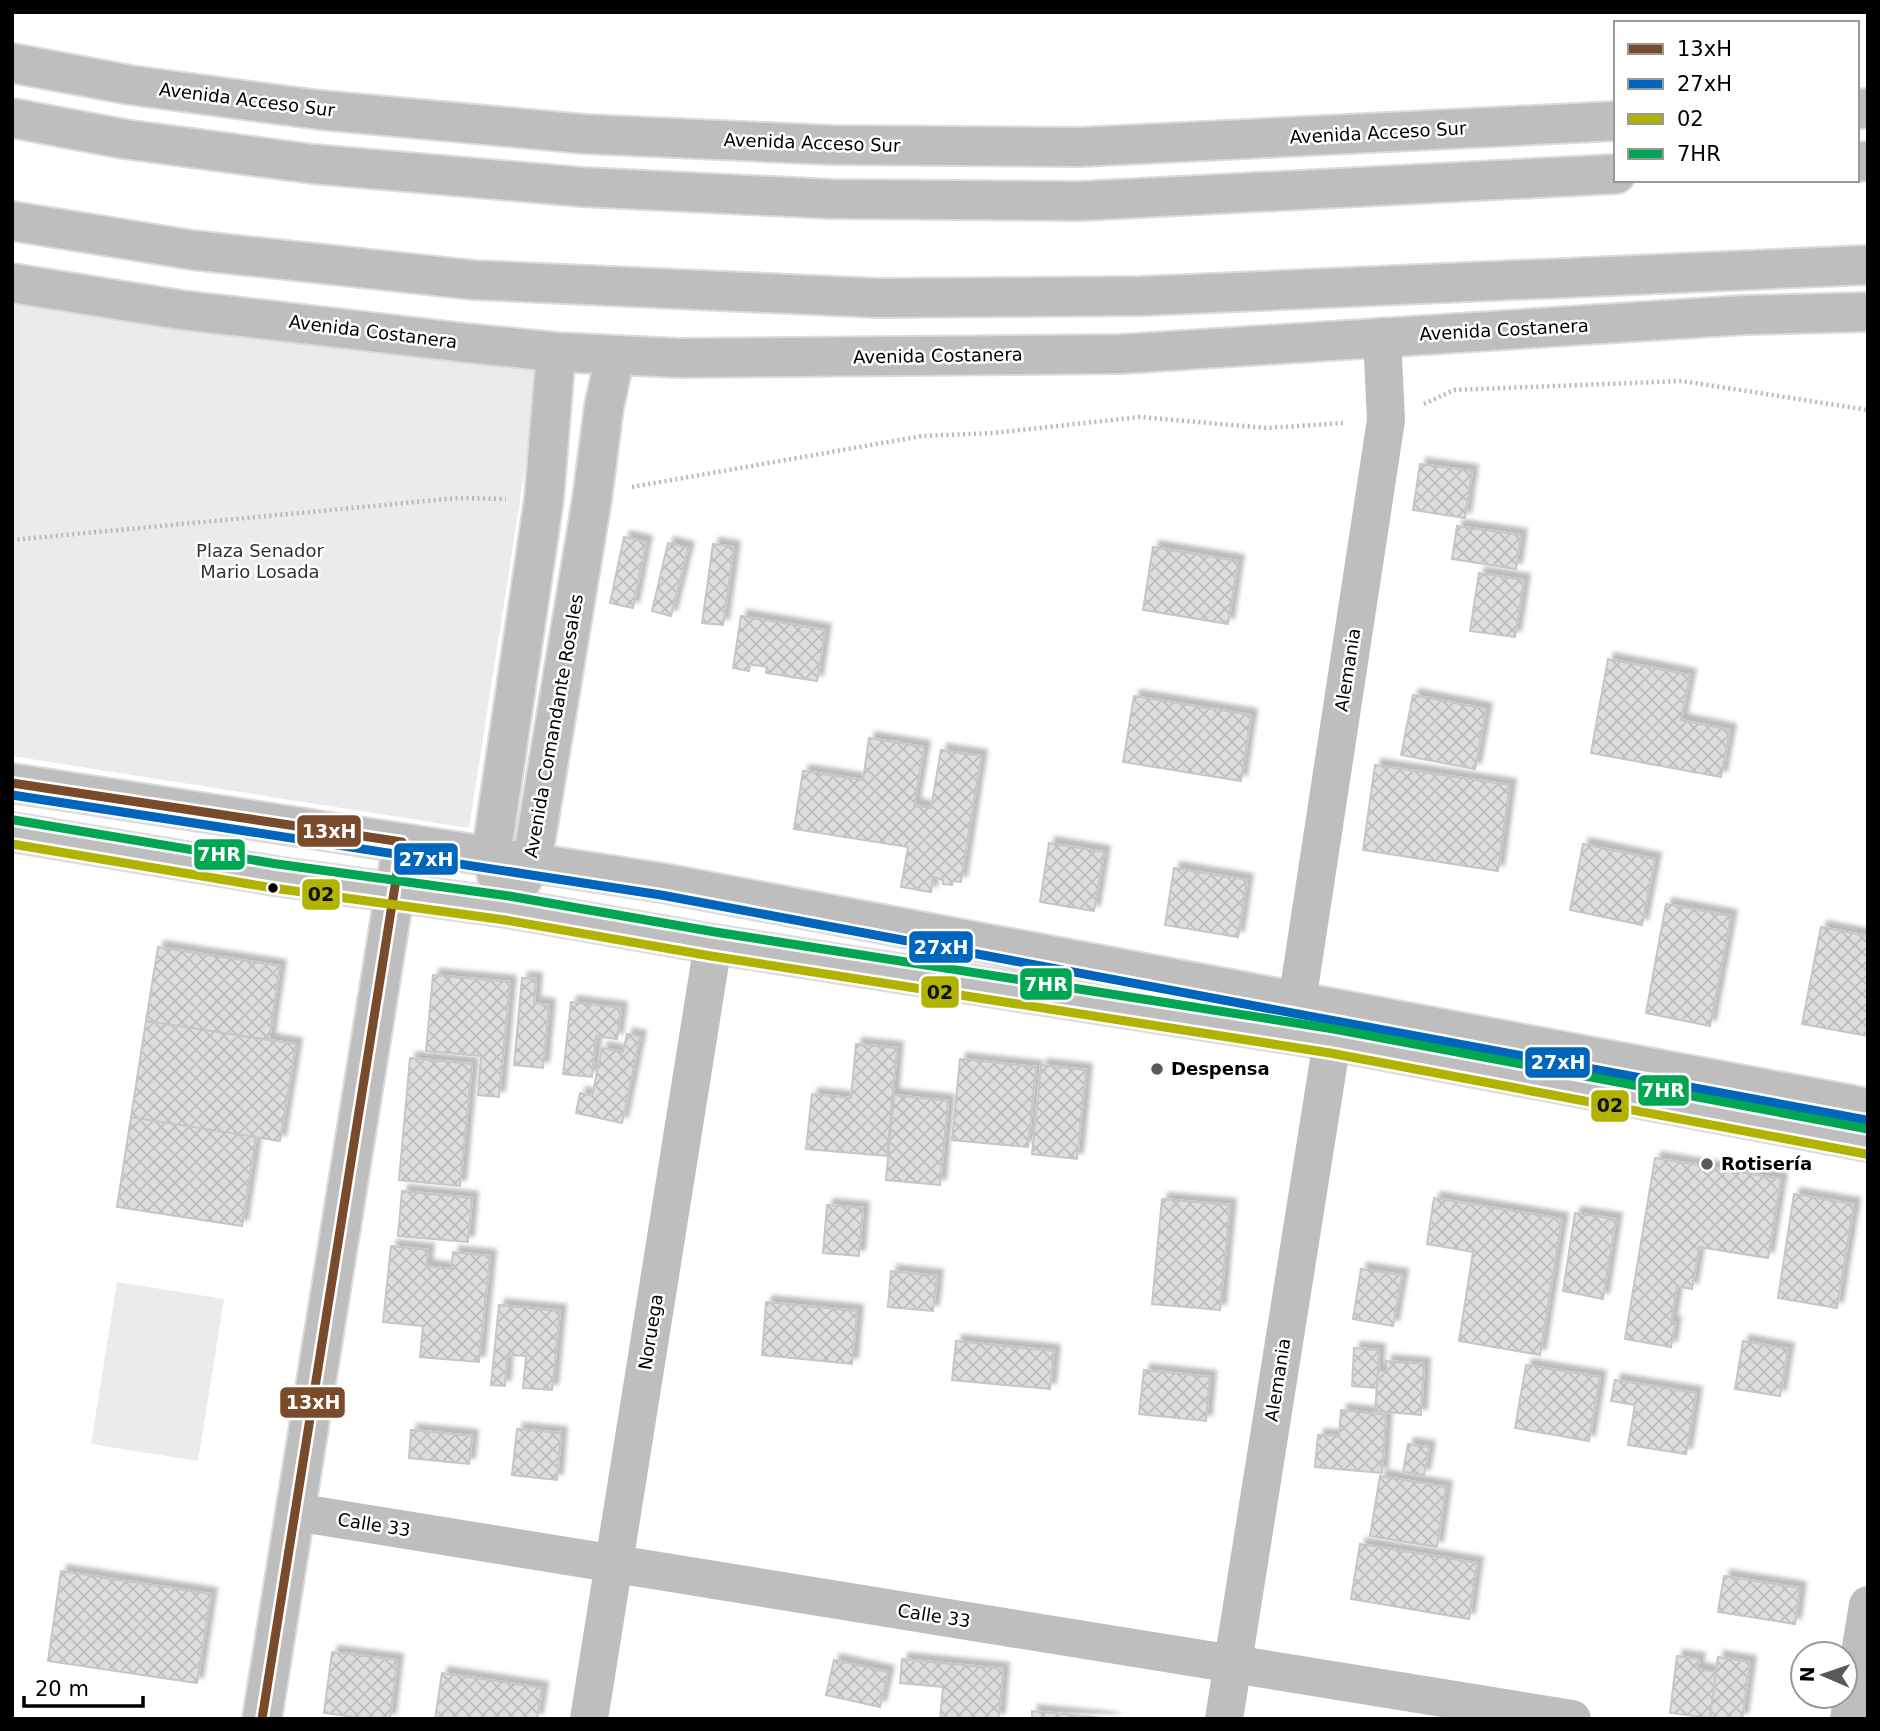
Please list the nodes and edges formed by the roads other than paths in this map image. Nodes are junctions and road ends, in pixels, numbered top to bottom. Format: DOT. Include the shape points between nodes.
graph roads {
  1 [pos="12,63"];
  2 [pos="12,118"];
  3 [pos="1614,121"];
  4 [pos="1614,174"];
  5 [pos="12,221"];
  6 [pos="1868,265"];
  7 [pos="12,283"];
  8 [pos="1868,312"];
  9 [pos="1382,337"];
  10 [pos="556,352"];
  11 [pos="615,356"];
  12 [pos="12,783"];
  13 [pos="12,832"];
  14 [pos="402,842"];
  15 [pos="491,856"];
  16 [pos="532,862"];
  17 [pos="395,891"];
  18 [pos="507,908"];
  19 [pos="713,944"];
  20 [pos="1297,1002"];
  21 [pos="1332,1041"];
  22 [pos="1868,1108"];
  23 [pos="1868,1142"];
  24 [pos="295,1512"];
  25 [pos="613,1564"];
  26 [pos="1868,1605"];
  27 [pos="1233,1664"];
  28 [pos="262,1719"];
  29 [pos="589,1719"];
  30 [pos="1224,1719"];
  31 [pos="1572,1719"];
  32 [pos="1849,1719"];
  1 -- 3 [label="main road, Avenida Acceso Sur" via="130,85 320,110 585,134 832,145 1080,147"];
  2 -- 4 [label="main road" via="124,139 313,163 582,187 832,199 1080,201"];
  5 -- 6 [label="main road" via="192,250 474,280 880,299 1142,296"];
  7 -- 10 [label="main road, Avenida Costanera" via="181,310"];
  8 -- 9 [label="main road, Avenida Costanera"];
  9 -- 11 [label="main road, Avenida Costanera" via="1107,354"];
  9 -- 20 [label="main road, Alemania" via="1386,420"];
  10 -- 11 [label="main road, Avenida Costanera"];
  10 -- 15 [label="main road" via="544,499"];
  11 -- 16 [label="main road, Avenida Comandante Rosales"];
  12 -- 14 [label="main road"];
  13 -- 17 [label="main road"];
  14 -- 15 [label="main road"];
  14 -- 17 [label="main road"];
  15 -- 16 [label="main road"];
  15 -- 18 [label="main road"];
  16 -- 18 [label="main road, Avenida Comandante Rosales"];
  16 -- 20 [label="main road"];
  17 -- 18 [label="main road"];
  17 -- 24 [label="main road"];
  18 -- 19 [label="main road"];
  19 -- 21 [label="main road"];
  19 -- 25 [label="main road, Noruega"];
  20 -- 22 [label="main road"];
  21 -- 23 [label="main road"];
  21 -- 27 [label="main road, Alemania"];
  24 -- 25 [label="main road, Calle 33"];
  24 -- 28 [label="main road"];
  25 -- 27 [label="main road, Calle 33"];
  25 -- 29 [label="main road, Noruega"];
  26 -- 32 [label="main road"];
  27 -- 30 [label="main road, Alemania"];
  27 -- 31 [label="main road, Calle 33"];
}
